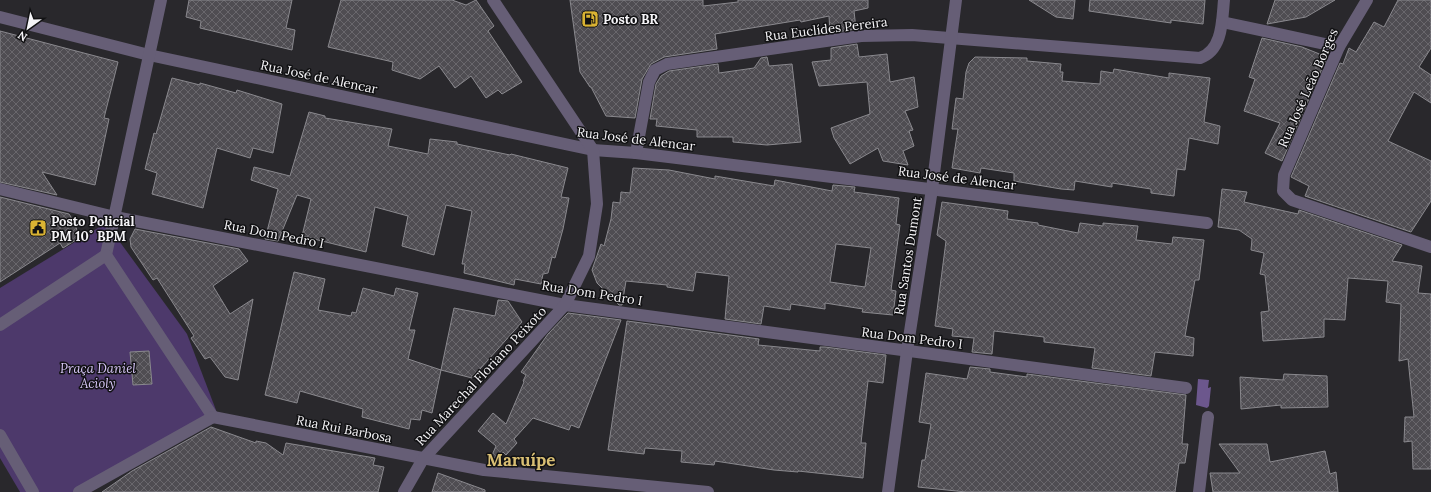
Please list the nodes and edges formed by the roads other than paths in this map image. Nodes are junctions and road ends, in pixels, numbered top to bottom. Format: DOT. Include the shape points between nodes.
graph roads {
  1 [pos="162,0"];
  2 [pos="493,0"];
  3 [pos="956,0"];
  4 [pos="1224,0"];
  5 [pos="1367,0"];
  6 [pos="0,17"];
  7 [pos="1222,22"];
  8 [pos="951,38"];
  9 [pos="1340,47"];
  10 [pos="149,55"];
  11 [pos="592,150"];
  12 [pos="636,153"];
  13 [pos="0,189"];
  14 [pos="932,189"];
  15 [pos="115,217"];
  16 [pos="1207,223"];
  17 [pos="1431,247"];
  18 [pos="106,255"];
  19 [pos="565,305"];
  20 [pos="0,325"];
  21 [pos="907,351"];
  22 [pos="1186,388"];
  23 [pos="213,417"];
  24 [pos="1208,417"];
  25 [pos="0,435"];
  26 [pos="423,460"];
  27 [pos="33,492"];
  28 [pos="79,492"];
  29 [pos="404,492"];
  30 [pos="708,492"];
  31 [pos="888,492"];
  32 [pos="1199,492"];
  1 -- 10 [label="street"];
  2 -- 11 [label="street, Rua Marechal Floriano Peixoto"];
  3 -- 8 [label="street, Rua Santos Dumont"];
  4 -- 7 [label="street"];
  5 -- 9 [label="street, Rua José Leão Borges"];
  6 -- 10 [label="street, Rua José de Alencar"];
  7 -- 8 [label="street, Rua Euclídes Pereira" via="1217,43 1207,56 1189,59"];
  7 -- 9 [label="street"];
  8 -- 12 [label="street, Rua Euclídes Pereira" via="912,35 861,36 667,64 651,76"];
  8 -- 14 [label="street, Rua Santos Dumont"];
  9 -- 17 [label="street, Rua José Leão Borges" via="1284,175 1283,191 1292,200"];
  10 -- 11 [label="street, Rua José de Alencar"];
  10 -- 15 [label="street"];
  11 -- 12 [label="street, Rua José de Alencar"];
  11 -- 19 [label="street, Rua Marechal Floriano Peixoto" via="597,204 589,256"];
  12 -- 14 [label="street, Rua José de Alencar"];
  13 -- 15 [label="street, Rua Dom Pedro I"];
  14 -- 16 [label="street, Rua José de Alencar"];
  14 -- 21 [label="street, Rua Santos Dumont"];
  15 -- 18 [label="street"];
  15 -- 19 [label="street, Rua Dom Pedro I"];
  18 -- 20 [label="street"];
  18 -- 23 [label="street"];
  19 -- 21 [label="street, Rua Dom Pedro I"];
  19 -- 26 [label="street, Rua Marechal Floriano Peixoto"];
  21 -- 22 [label="street, Rua Dom Pedro I"];
  21 -- 31 [label="street, Rua Santos Dumont"];
  23 -- 26 [label="street, Rua Rui Barbosa"];
  23 -- 28 [label="street"];
  24 -- 32 [label="street"];
  25 -- 27 [label="street"];
  26 -- 29 [label="street, Rua Marechal Floriano Peixoto"];
  26 -- 30 [label="street, Rua Rui Barbosa" via="484,470"];
}
